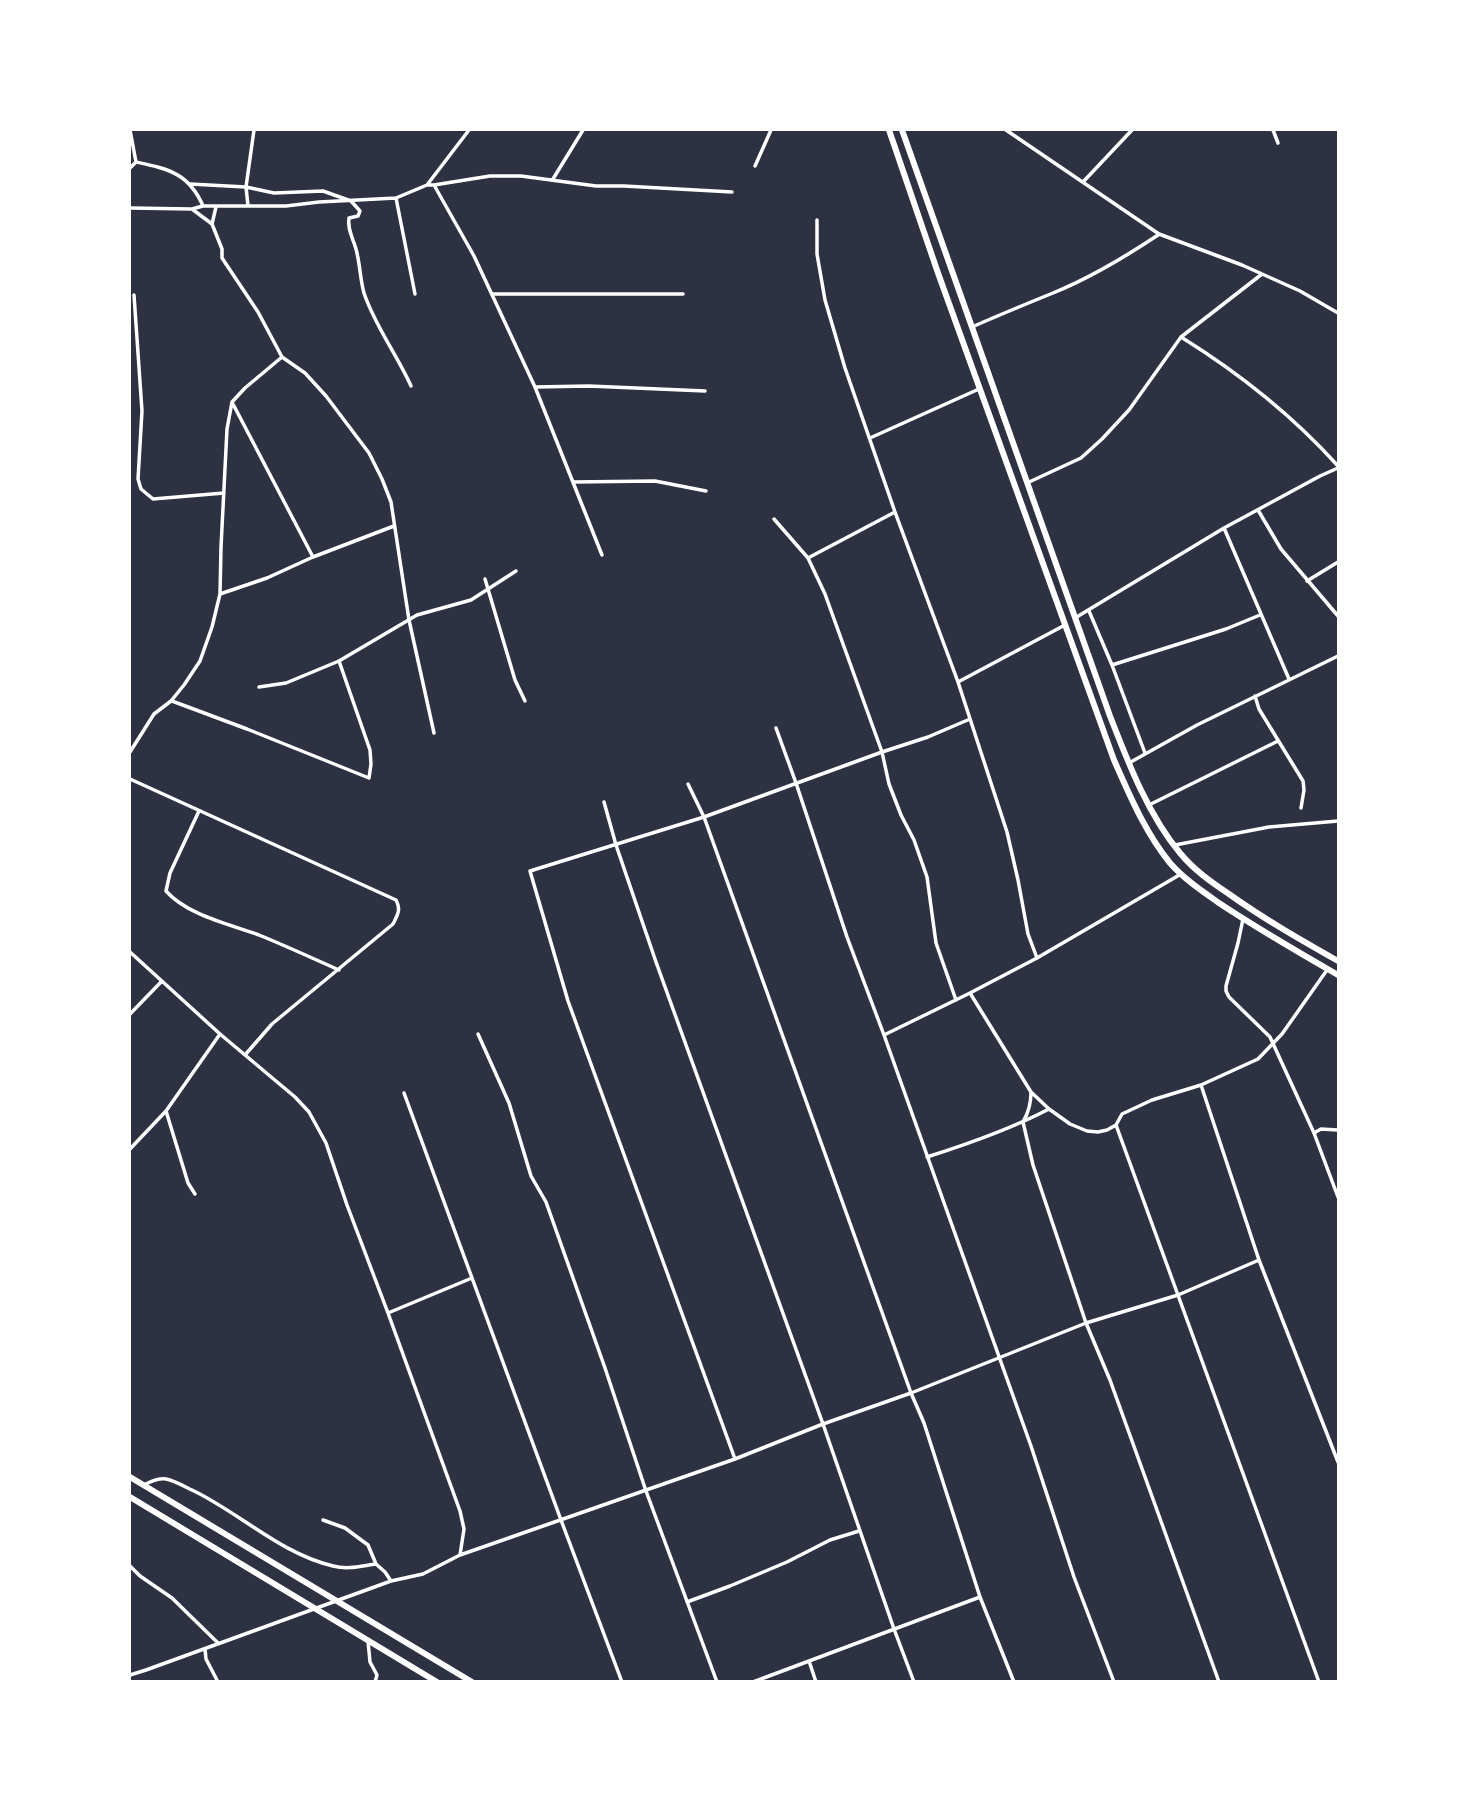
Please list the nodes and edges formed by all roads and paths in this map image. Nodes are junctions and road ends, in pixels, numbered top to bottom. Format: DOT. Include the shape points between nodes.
graph roads {
  1 [pos="130,130"];
  2 [pos="254,130"];
  3 [pos="469,130"];
  4 [pos="583,130"];
  5 [pos="771,130"];
  6 [pos="889,130"];
  7 [pos="902,130"];
  8 [pos="1006,130"];
  9 [pos="1132,130"];
  10 [pos="1273,130"];
  11 [pos="1278,143"];
  12 [pos="136,162"];
  13 [pos="755,166"];
  14 [pos="130,168"];
  15 [pos="554,179"];
  16 [pos="1083,183"];
  17 [pos="190,184"];
  18 [pos="427,185"];
  19 [pos="433,185"];
  20 [pos="246,187"];
  21 [pos="732,192"];
  22 [pos="396,198"];
  23 [pos="351,201"];
  24 [pos="204,206"];
  25 [pos="248,206"];
  26 [pos="216,207"];
  27 [pos="130,208"];
  28 [pos="192,209"];
  29 [pos="817,219"];
  30 [pos="212,224"];
  31 [pos="1159,234"];
  32 [pos="1262,274"];
  33 [pos="415,294"];
  34 [pos="492,294"];
  35 [pos="683,294"];
  36 [pos="134,295"];
  37 [pos="1339,313"];
  38 [pos="972,327"];
  39 [pos="1181,337"];
  40 [pos="282,357"];
  41 [pos="411,386"];
  42 [pos="535,387"];
  43 [pos="981,388"];
  44 [pos="705,391"];
  45 [pos="232,402"];
  46 [pos="870,439"];
  47 [pos="1339,467"];
  48 [pos="573,482"];
  49 [pos="1027,483"];
  50 [pos="706,491"];
  51 [pos="224,494"];
  52 [pos="1258,510"];
  53 [pos="895,512"];
  54 [pos="774,519"];
  55 [pos="395,526"];
  56 [pos="1224,528"];
  57 [pos="602,555"];
  58 [pos="313,557"];
  59 [pos="808,558"];
  60 [pos="1339,562"];
  61 [pos="516,571"];
  62 [pos="485,579"];
  63 [pos="1307,581"];
  64 [pos="488,590"];
  65 [pos="220,594"];
  66 [pos="1088,611"];
  67 [pos="1260,615"];
  68 [pos="1339,616"];
  69 [pos="1075,618"];
  70 [pos="409,620"];
  71 [pos="1066,624"];
  72 [pos="1339,656"];
  73 [pos="339,661"];
  74 [pos="1112,665"];
  75 [pos="1289,679"];
  76 [pos="958,682"];
  77 [pos="260,687"];
  78 [pos="1255,696"];
  79 [pos="171,701"];
  80 [pos="525,701"];
  81 [pos="970,719"];
  82 [pos="776,728"];
  83 [pos="434,733"];
  84 [pos="130,737"];
  85 [pos="136,740"];
  86 [pos="1278,741"];
  87 [pos="130,752"];
  88 [pos="882,752"];
  89 [pos="1145,753"];
  90 [pos="1129,763"];
  91 [pos="130,779"];
  92 [pos="796,783"];
  93 [pos="688,784"];
  94 [pos="604,802"];
  95 [pos="1149,805"];
  96 [pos="1301,808"];
  97 [pos="199,811"];
  98 [pos="704,817"];
  99 [pos="1339,821"];
  100 [pos="616,845"];
  101 [pos="1173,845"];
  102 [pos="1181,874"];
  103 [pos="1243,919"];
  104 [pos="130,952"];
  105 [pos="1037,958"];
  106 [pos="1339,961"];
  107 [pos="1328,969"];
  108 [pos="339,970"];
  109 [pos="1339,975"];
  110 [pos="162,981"];
  111 [pos="970,993"];
  112 [pos="956,1000"];
  113 [pos="130,1014"];
  114 [pos="220,1034"];
  115 [pos="478,1034"];
  116 [pos="884,1035"];
  117 [pos="1274,1044"];
  118 [pos="245,1055"];
  119 [pos="1201,1085"];
  120 [pos="1031,1092"];
  121 [pos="404,1093"];
  122 [pos="1049,1109"];
  123 [pos="166,1111"];
  124 [pos="1023,1122"];
  125 [pos="1116,1125"];
  126 [pos="1339,1130"];
  127 [pos="1314,1133"];
  128 [pos="130,1149"];
  129 [pos="928,1157"];
  130 [pos="195,1194"];
  131 [pos="1339,1197"];
  132 [pos="1259,1260"];
  133 [pos="472,1278"];
  134 [pos="1178,1294"];
  135 [pos="388,1313"];
  136 [pos="1086,1323"];
  137 [pos="998,1357"];
  138 [pos="911,1393"];
  139 [pos="823,1424"];
  140 [pos="735,1458"];
  141 [pos="1339,1462"];
  142 [pos="130,1477"];
  143 [pos="143,1485"];
  144 [pos="646,1491"];
  145 [pos="130,1497"];
  146 [pos="323,1520"];
  147 [pos="561,1520"];
  148 [pos="859,1531"];
  149 [pos="460,1555"];
  150 [pos="376,1564"];
  151 [pos="130,1566"];
  152 [pos="391,1581"];
  153 [pos="980,1597"];
  154 [pos="337,1601"];
  155 [pos="687,1602"];
  156 [pos="317,1609"];
  157 [pos="894,1629"];
  158 [pos="367,1639"];
  159 [pos="218,1643"];
  160 [pos="205,1649"];
  161 [pos="809,1661"];
  162 [pos="130,1675"];
  163 [pos="218,1682"];
  164 [pos="374,1682"];
  165 [pos="437,1682"];
  166 [pos="472,1682"];
  167 [pos="622,1682"];
  168 [pos="717,1682"];
  169 [pos="754,1682"];
  170 [pos="816,1682"];
  171 [pos="914,1682"];
  172 [pos="1014,1682"];
  173 [pos="1114,1682"];
  174 [pos="1219,1682"];
  175 [pos="1319,1682"];
  1 -- 12 [label="street"];
  2 -- 20 [label="street"];
  3 -- 18 [label="street"];
  4 -- 15 [label="street"];
  5 -- 13 [label="street"];
  6 -- 43 [label="main road"];
  7 -- 38 [label="main road"];
  8 -- 16 [label="street"];
  9 -- 16 [label="street"];
  10 -- 11 [label="street"];
  12 -- 14 [label="street"];
  12 -- 17 [label="street" via="167,169"];
  15 -- 19 [label="street" via="490,176"];
  15 -- 21 [label="street" via="596,186"];
  16 -- 31 [label="street"];
  17 -- 20 [label="street"];
  17 -- 24 [label="street"];
  18 -- 19 [label="street"];
  18 -- 22 [label="street"];
  19 -- 34 [label="street"];
  20 -- 23 [label="street" via="274,193 323,191"];
  20 -- 25 [label="street"];
  22 -- 23 [label="street"];
  22 -- 33 [label="street"];
  23 -- 25 [label="street"];
  23 -- 41 [label="street" via="360,211 349,218 348,227 364,292"];
  24 -- 26 [label="street"];
  24 -- 28 [label="street"];
  25 -- 26 [label="street"];
  26 -- 30 [label="street"];
  27 -- 28 [label="street"];
  28 -- 30 [label="street"];
  29 -- 46 [label="street" via="825,300"];
  30 -- 40 [label="street" via="222,258"];
  31 -- 32 [label="street"];
  31 -- 38 [label="street" via="1128,256"];
  32 -- 37 [label="street"];
  32 -- 39 [label="street"];
  34 -- 35 [label="street"];
  34 -- 42 [label="street"];
  36 -- 51 [label="street" via="142,411 141,489 153,499"];
  38 -- 49 [label="main road"];
  39 -- 47 [label="street" via="1260,392"];
  39 -- 49 [label="street" via="1129,410 1102,439 1080,457"];
  40 -- 45 [label="street"];
  40 -- 55 [label="street" via="326,396 369,453 391,502"];
  42 -- 44 [label="street"];
  42 -- 48 [label="street"];
  43 -- 46 [label="street"];
  43 -- 71 [label="main road"];
  45 -- 51 [label="street"];
  45 -- 58 [label="street"];
  46 -- 53 [label="street"];
  47 -- 52 [label="street"];
  48 -- 50 [label="street" via="655,481"];
  48 -- 57 [label="street"];
  49 -- 69 [label="main road"];
  51 -- 65 [label="street"];
  52 -- 56 [label="street"];
  52 -- 63 [label="street"];
  53 -- 59 [label="street"];
  53 -- 76 [label="street"];
  54 -- 59 [label="street"];
  55 -- 58 [label="street"];
  55 -- 70 [label="street"];
  56 -- 66 [label="street"];
  56 -- 67 [label="street"];
  58 -- 65 [label="street"];
  59 -- 88 [label="street"];
  60 -- 63 [label="street"];
  61 -- 64 [label="street"];
  62 -- 64 [label="street"];
  63 -- 68 [label="street"];
  64 -- 70 [label="street"];
  64 -- 80 [label="street"];
  65 -- 79 [label="street" via="200,661"];
  66 -- 69 [label="street"];
  66 -- 74 [label="street"];
  67 -- 74 [label="street"];
  67 -- 75 [label="street"];
  69 -- 90 [label="main road"];
  70 -- 73 [label="street"];
  70 -- 83 [label="street"];
  71 -- 76 [label="street"];
  71 -- 102 [label="main road" via="1132,802"];
  72 -- 75 [label="street"];
  73 -- 77 [label="street" via="286,683"];
  73 -- 79 [label="street" via="370,750 369,778"];
  74 -- 89 [label="street"];
  75 -- 78 [label="street"];
  76 -- 81 [label="street"];
  78 -- 86 [label="street"];
  78 -- 89 [label="street"];
  79 -- 85 [label="street" via="154,714"];
  81 -- 88 [label="street"];
  81 -- 105 [label="street" via="1007,832"];
  82 -- 92 [label="street"];
  84 -- 85 [label="street"];
  85 -- 87 [label="street"];
  86 -- 95 [label="street"];
  86 -- 96 [label="street" via="1303,781"];
  88 -- 92 [label="street"];
  88 -- 112 [label="street" via="893,794 927,877 936,943"];
  89 -- 90 [label="street"];
  90 -- 95 [label="main road"];
  91 -- 97 [label="street"];
  92 -- 98 [label="street"];
  92 -- 116 [label="street"];
  93 -- 98 [label="street"];
  94 -- 100 [label="street"];
  95 -- 101 [label="main road"];
  97 -- 108 [label="street" via="166,891 217,921"];
  97 -- 108 [label="street" via="396,900 400,907 393,924"];
  98 -- 100 [label="street"];
  98 -- 138 [label="street"];
  99 -- 101 [label="street" via="1269,827"];
  100 -- 139 [label="street"];
  100 -- 140 [label="street" via="530,871 568,1001"];
  101 -- 106 [label="main road" via="1205,878"];
  102 -- 103 [label="main road"];
  102 -- 105 [label="street"];
  103 -- 107 [label="main road"];
  103 -- 117 [label="street" via="1226,991"];
  104 -- 110 [label="street"];
  105 -- 111 [label="street"];
  107 -- 109 [label="main road"];
  107 -- 117 [label="street"];
  108 -- 118 [label="street" via="272,1024"];
  110 -- 113 [label="street"];
  110 -- 114 [label="street"];
  111 -- 112 [label="street"];
  111 -- 120 [label="street"];
  112 -- 116 [label="street"];
  114 -- 118 [label="street"];
  114 -- 123 [label="street"];
  115 -- 144 [label="street" via="509,1103 531,1176 546,1202"];
  116 -- 129 [label="street"];
  117 -- 119 [label="street" via="1258,1059"];
  117 -- 127 [label="street"];
  118 -- 135 [label="street" via="309,1112 326,1143"];
  119 -- 125 [label="street" via="1122,1114"];
  119 -- 132 [label="street"];
  120 -- 122 [label="street"];
  120 -- 124 [label="street"];
  121 -- 133 [label="street"];
  122 -- 124 [label="street"];
  122 -- 125 [label="street" via="1087,1131"];
  123 -- 128 [label="street"];
  123 -- 130 [label="street"];
  124 -- 129 [label="street"];
  124 -- 136 [label="street"];
  125 -- 134 [label="street"];
  126 -- 127 [label="street"];
  127 -- 131 [label="street"];
  129 -- 137 [label="street"];
  132 -- 134 [label="street"];
  132 -- 141 [label="street"];
  133 -- 135 [label="street"];
  133 -- 147 [label="street"];
  134 -- 136 [label="street"];
  134 -- 175 [label="street"];
  135 -- 149 [label="street" via="460,1511 464,1529"];
  136 -- 137 [label="street"];
  136 -- 174 [label="street"];
  137 -- 138 [label="street"];
  137 -- 173 [label="street"];
  138 -- 139 [label="street"];
  138 -- 153 [label="street"];
  139 -- 140 [label="street"];
  139 -- 148 [label="street"];
  140 -- 144 [label="street"];
  142 -- 143 [label="main road"];
  143 -- 150 [label="street" via="165,1479 182,1485 267,1536 333,1566"];
  143 -- 154 [label="main road"];
  144 -- 147 [label="street"];
  144 -- 155 [label="street"];
  145 -- 156 [label="main road"];
  146 -- 150 [label="street" via="359,1537"];
  147 -- 149 [label="street"];
  147 -- 167 [label="street"];
  148 -- 155 [label="street"];
  148 -- 157 [label="street"];
  149 -- 152 [label="street" via="423,1574"];
  150 -- 152 [label="street"];
  151 -- 159 [label="street" via="172,1598"];
  152 -- 154 [label="street"];
  153 -- 157 [label="street"];
  153 -- 172 [label="street"];
  154 -- 156 [label="street"];
  154 -- 166 [label="main road"];
  155 -- 168 [label="street"];
  156 -- 158 [label="main road"];
  156 -- 159 [label="street"];
  157 -- 161 [label="street"];
  157 -- 171 [label="street"];
  158 -- 164 [label="street" via="377,1675"];
  158 -- 165 [label="main road"];
  159 -- 160 [label="street"];
  160 -- 162 [label="street"];
  160 -- 163 [label="street"];
  161 -- 169 [label="street"];
  161 -- 170 [label="street"];
}
